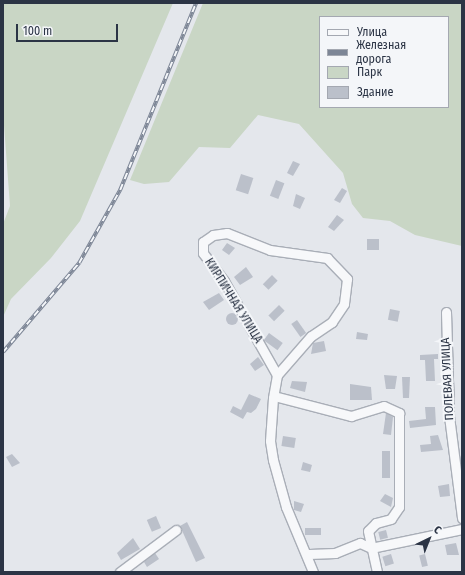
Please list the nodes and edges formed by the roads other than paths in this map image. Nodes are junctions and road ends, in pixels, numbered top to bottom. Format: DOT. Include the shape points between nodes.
graph roads {
  1 [pos="446,312"];
  2 [pos="277,375"];
  3 [pos="274,396"];
  4 [pos="462,518"];
  5 [pos="462,529"];
  6 [pos="176,530"];
  7 [pos="372,548"];
  8 [pos="309,554"];
  9 [pos="120,572"];
  10 [pos="313,572"];
  11 [pos="377,572"];
  1 -- 4 [label="street, ПОЛЕВАЯ УЛИЦА" via="449,416"];
  2 -- 2 [label="street, КИРПИЧНАЯ УЛИЦА" via="311,336 332,322 344,304 347,279 327,258 270,250 227,233 213,235 203,242 203,253 224,282"];
  2 -- 3 [label="street"];
  3 -- 7 [label="street" via="351,416 384,406 399,413 399,507 391,518 370,526 368,531"];
  3 -- 8 [label="street" via="270,441 273,460 286,507"];
  5 -- 7 [label="street"];
  6 -- 9 [label="street"];
  7 -- 8 [label="street" via="360,543 335,553"];
  7 -- 11 [label="street"];
  8 -- 10 [label="street"];
}
